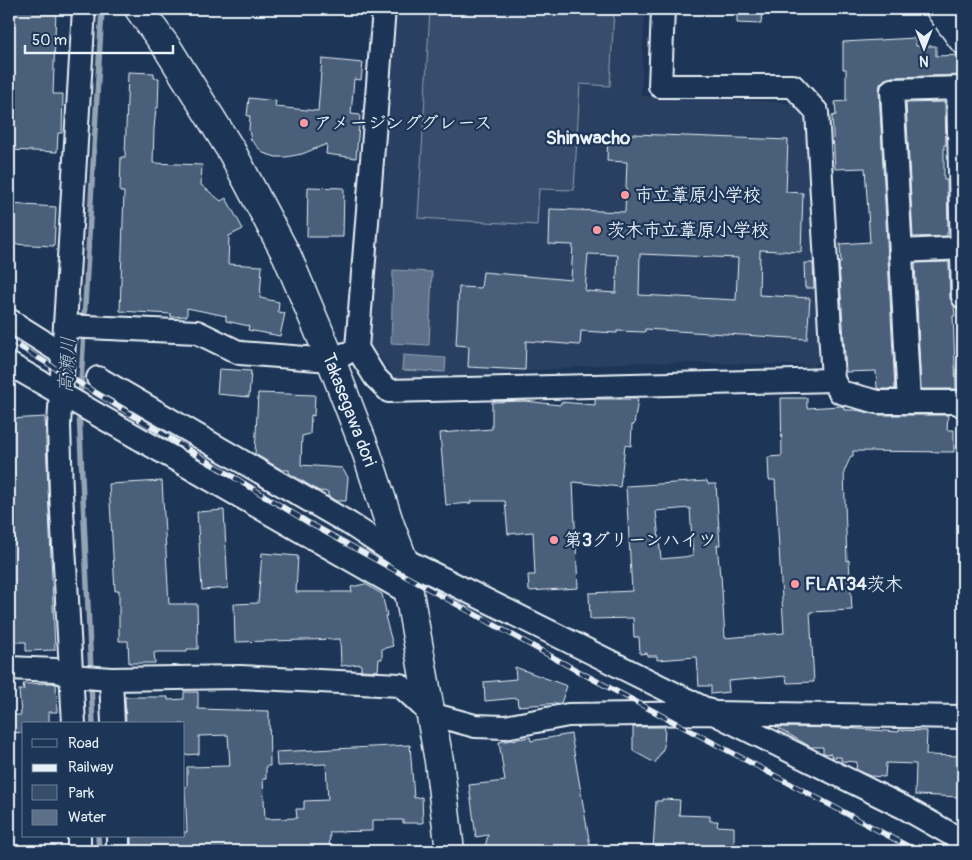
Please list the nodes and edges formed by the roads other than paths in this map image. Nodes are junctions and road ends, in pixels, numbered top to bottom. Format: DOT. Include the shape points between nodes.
graph roads {
  1 [pos="84,9"];
  2 [pos="139,9"];
  3 [pos="384,9"];
  4 [pos="663,9"];
  5 [pos="960,88"];
  6 [pos="963,248"];
  7 [pos="901,251"];
  8 [pos="963,297"];
  9 [pos="9,320"];
  10 [pos="68,326"];
  11 [pos="357,348"];
  12 [pos="63,354"];
  13 [pos="331,360"];
  14 [pos="9,364"];
  15 [pos="98,378"];
  16 [pos="833,380"];
  17 [pos="64,395"];
  18 [pos="909,402"];
  19 [pos="963,406"];
  20 [pos="403,558"];
  21 [pos="409,593"];
  22 [pos="9,668"];
  23 [pos="74,676"];
  24 [pos="107,679"];
  25 [pos="714,713"];
  26 [pos="431,714"];
  27 [pos="963,717"];
  28 [pos="74,722"];
  29 [pos="113,722"];
  30 [pos="79,838"];
  31 [pos="118,838"];
  32 [pos="963,841"];
  33 [pos="79,851"];
  34 [pos="118,851"];
  35 [pos="450,851"];
  1 -- 10 [label="street"];
  2 -- 13 [label="street, Takasegawa dori" via="168,49 232,152 287,256"];
  3 -- 11 [label="street"];
  4 -- 16 [label="street" via="660,86 793,86 817,112"];
  5 -- 6 [label="street"];
  5 -- 7 [label="street" via="892,90"];
  6 -- 7 [label="street"];
  6 -- 8 [label="street"];
  7 -- 18 [label="street"];
  9 -- 12 [label="street"];
  10 -- 12 [label="street"];
  10 -- 13 [label="street" via="197,332 240,353"];
  11 -- 13 [label="street"];
  11 -- 16 [label="street" via="388,391"];
  12 -- 17 [label="street"];
  13 -- 20 [label="street, Takasegawa dori"];
  14 -- 17 [label="street"];
  15 -- 20 [label="street"];
  16 -- 18 [label="street" via="840,392 878,402"];
  17 -- 21 [label="street"];
  17 -- 23 [label="street" via="59,425 61,493"];
  18 -- 19 [label="street" via="957,402"];
  20 -- 21 [label="street, Takasegawa dori"];
  20 -- 25 [label="street"];
  21 -- 26 [label="street, Takasegawa dori"];
  22 -- 23 [label="street" via="55,670"];
  23 -- 24 [label="street"];
  23 -- 28 [label="street"];
  24 -- 26 [label="street" via="240,677 400,686"];
  24 -- 29 [label="street"];
  25 -- 26 [label="street" via="568,715 506,727 475,726"];
  25 -- 27 [label="street"];
  25 -- 32 [label="street" via="905,808"];
  26 -- 35 [label="street, Takasegawa dori"];
  30 -- 33 [label="street"];
  31 -- 34 [label="street"];
}
